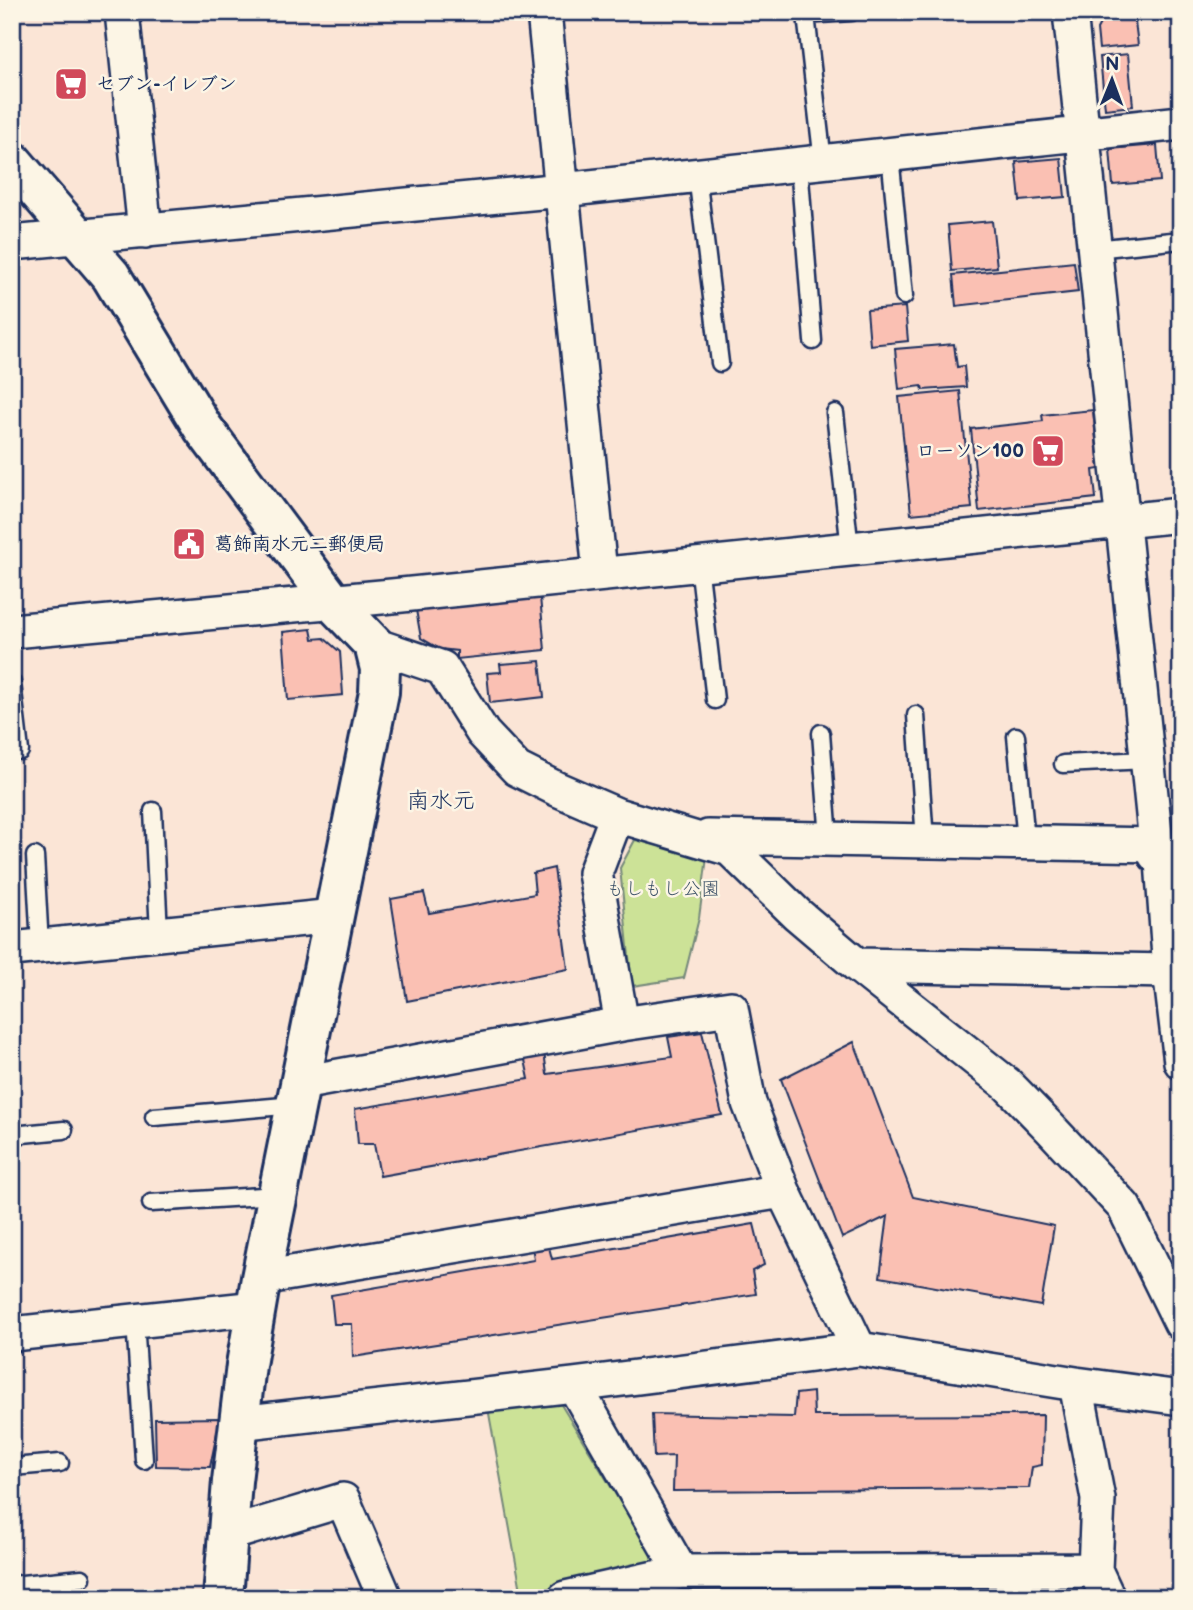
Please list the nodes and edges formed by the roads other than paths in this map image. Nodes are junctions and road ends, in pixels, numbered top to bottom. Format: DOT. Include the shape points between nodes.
graph roads {
  1 [pos="122,12"];
  2 [pos="544,12"];
  3 [pos="851,12"];
  4 [pos="1070,12"];
  5 [pos="1181,123"];
  6 [pos="1083,133"];
  7 [pos="890,155"];
  8 [pos="12,161"];
  9 [pos="811,163"];
  10 [pos="697,175"];
  11 [pos="562,190"];
  12 [pos="145,231"];
  13 [pos="77,236"];
  14 [pos="1181,240"];
  15 [pos="12,243"];
  16 [pos="1095,249"];
  17 [pos="904,296"];
  18 [pos="813,341"];
  19 [pos="720,363"];
  20 [pos="835,412"];
  21 [pos="1181,515"];
  22 [pos="1122,521"];
  23 [pos="850,549"];
  24 [pos="699,564"];
  25 [pos="600,573"];
  26 [pos="331,600"];
  27 [pos="12,631"];
  28 [pos="374,645"];
  29 [pos="12,683"];
  30 [pos="715,700"];
  31 [pos="916,715"];
  32 [pos="821,733"];
  33 [pos="1016,737"];
  34 [pos="20,751"];
  35 [pos="1147,760"];
  36 [pos="1063,764"];
  37 [pos="153,811"];
  38 [pos="617,815"];
  39 [pos="691,837"];
  40 [pos="829,839"];
  41 [pos="925,840"];
  42 [pos="1026,841"];
  43 [pos="1165,853"];
  44 [pos="35,856"];
  45 [pos="334,916"];
  46 [pos="159,933"];
  47 [pos="26,947"];
  48 [pos="857,965"];
  49 [pos="1170,971"];
  50 [pos="622,1024"];
  51 [pos="1181,1062"];
  52 [pos="299,1094"];
  53 [pos="154,1117"];
  54 [pos="64,1130"];
  55 [pos="12,1135"];
  56 [pos="783,1191"];
  57 [pos="278,1195"];
  58 [pos="151,1203"];
  59 [pos="259,1293"];
  60 [pos="135,1321"];
  61 [pos="1181,1324"];
  62 [pos="12,1334"];
  63 [pos="859,1349"];
  64 [pos="1076,1384"];
  65 [pos="573,1385"];
  66 [pos="1181,1398"];
  67 [pos="239,1423"];
  68 [pos="144,1460"];
  69 [pos="60,1462"];
  70 [pos="12,1467"];
  71 [pos="226,1535"];
  72 [pos="82,1578"];
  73 [pos="680,1581"];
  74 [pos="1101,1584"];
  75 [pos="12,1585"];
  76 [pos="223,1598"];
  77 [pos="385,1598"];
  78 [pos="565,1598"];
  1 -- 12 [label="street"];
  2 -- 11 [label="street"];
  3 -- 9 [label="lane" via="806,15"];
  4 -- 6 [label="street"];
  5 -- 6 [label="street"];
  6 -- 7 [label="street"];
  6 -- 16 [label="street"];
  7 -- 9 [label="street"];
  7 -- 17 [label="lane"];
  8 -- 13 [label="street"];
  9 -- 10 [label="street"];
  9 -- 18 [label="lane"];
  10 -- 11 [label="street"];
  10 -- 19 [label="lane"];
  11 -- 12 [label="street"];
  11 -- 25 [label="street"];
  12 -- 13 [label="street"];
  13 -- 15 [label="street"];
  13 -- 26 [label="street" via="111,276 203,428"];
  14 -- 16 [label="lane"];
  16 -- 22 [label="street"];
  20 -- 23 [label="lane"];
  21 -- 22 [label="street"];
  22 -- 23 [label="street"];
  22 -- 35 [label="street"];
  23 -- 24 [label="street"];
  24 -- 25 [label="street"];
  24 -- 30 [label="lane"];
  25 -- 26 [label="street"];
  26 -- 27 [label="street"];
  26 -- 28 [label="street"];
  28 -- 38 [label="street" via="442,668 483,733 517,769"];
  28 -- 45 [label="street" via="379,692"];
  29 -- 34 [label="lane"];
  31 -- 41 [label="lane"];
  32 -- 40 [label="lane"];
  33 -- 42 [label="lane"];
  35 -- 36 [label="lane"];
  35 -- 43 [label="street"];
  37 -- 46 [label="lane"];
  38 -- 39 [label="street"];
  38 -- 50 [label="street" via="595,873"];
  39 -- 40 [label="street"];
  39 -- 48 [label="street" via="730,849"];
  40 -- 41 [label="street"];
  41 -- 42 [label="street"];
  42 -- 43 [label="street"];
  43 -- 49 [label="street"];
  44 -- 47 [label="lane"];
  45 -- 46 [label="street"];
  45 -- 52 [label="street"];
  46 -- 47 [label="street"];
  48 -- 49 [label="street"];
  48 -- 61 [label="street" via="1008,1085 1124,1207"];
  49 -- 51 [label="street"];
  50 -- 52 [label="street"];
  50 -- 56 [label="street" via="731,1008 749,1103"];
  52 -- 53 [label="lane"];
  52 -- 57 [label="street"];
  54 -- 55 [label="lane"];
  56 -- 59 [label="street"];
  56 -- 63 [label="street"];
  57 -- 58 [label="lane"];
  57 -- 59 [label="street"];
  59 -- 60 [label="street"];
  59 -- 67 [label="street"];
  60 -- 62 [label="street"];
  60 -- 68 [label="lane"];
  63 -- 64 [label="street"];
  63 -- 65 [label="street"];
  64 -- 66 [label="street"];
  64 -- 74 [label="street" via="1098,1499"];
  65 -- 67 [label="street"];
  65 -- 73 [label="street"];
  67 -- 71 [label="street"];
  69 -- 70 [label="lane"];
  71 -- 76 [label="street"];
  71 -- 77 [label="street" via="343,1500"];
  72 -- 75 [label="lane"];
  73 -- 74 [label="street"];
  73 -- 78 [label="street"];
}
